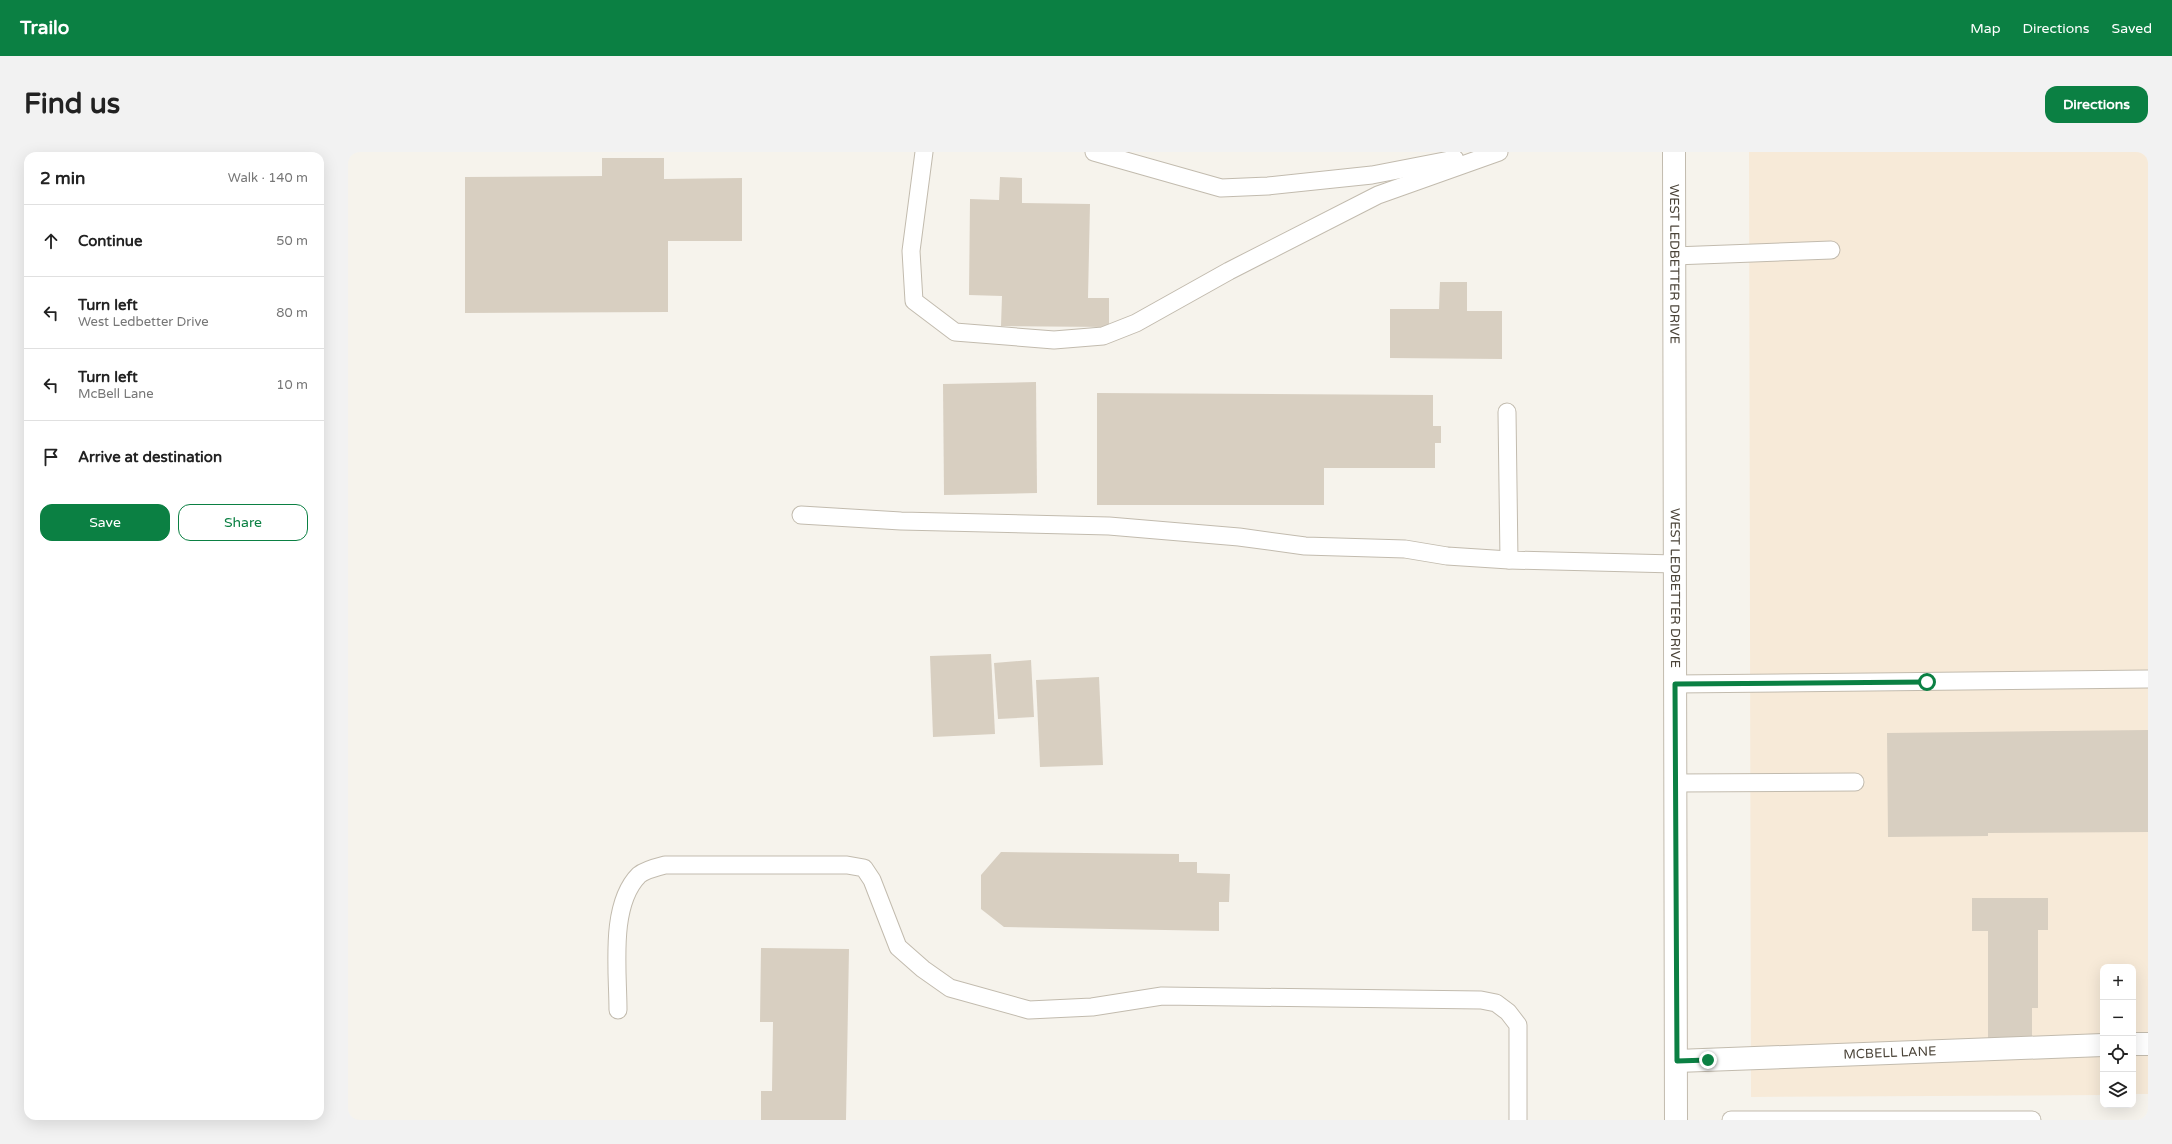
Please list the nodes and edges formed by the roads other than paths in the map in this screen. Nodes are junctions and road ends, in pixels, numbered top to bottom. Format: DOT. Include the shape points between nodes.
graph roads {
  1 [pos="924,152"];
  2 [pos="1094,152"];
  3 [pos="1493,152"];
  4 [pos="1499,152"];
  5 [pos="1674,152"];
  6 [pos="1831,250"];
  7 [pos="1674,256"];
  8 [pos="1507,412"];
  9 [pos="801,515"];
  10 [pos="1509,560"];
  11 [pos="1675,564"];
  12 [pos="2148,679"];
  13 [pos="1675,684"];
  14 [pos="1855,782"];
  15 [pos="1676,784"];
  16 [pos="618,1010"];
  17 [pos="2136,1044"];
  18 [pos="2148,1044"];
  19 [pos="2100,1045"];
  20 [pos="1677,1061"];
  21 [pos="1518,1120"];
  22 [pos="1676,1120"];
  23 [pos="1731,1120"];
  24 [pos="2032,1120"];
  1 -- 4 [label="lane" via="910,251 914,301 955,332 1054,340 1103,336 1136,323 1229,271 1378,195"];
  2 -- 3 [label="lane" via="1221,188 1268,186 1372,175"];
  5 -- 7 [label="street, WEST LEDBETTER DRIVE"];
  6 -- 7 [label="lane"];
  7 -- 11 [label="street, WEST LEDBETTER DRIVE"];
  8 -- 10 [label="lane"];
  9 -- 10 [label="lane" via="900,521 1110,526 1239,537 1305,546 1406,549 1447,556"];
  10 -- 11 [label="lane"];
  11 -- 13 [label="street, WEST LEDBETTER DRIVE"];
  12 -- 13 [label="lane"];
  13 -- 15 [label="street, WEST LEDBETTER DRIVE"];
  14 -- 15 [label="lane"];
  15 -- 20 [label="street, WEST LEDBETTER DRIVE"];
  16 -- 21 [label="lane" via="618,916 628,890 640,874 665,865 847,865 864,868 872,880 898,947 923,969 950,988 1029,1010 1092,1008 1162,996 1482,1000 1496,1003 1508,1012 1518,1025"];
  17 -- 18 [label="street"];
  19 -- 20 [label="street, MCBELL LANE"];
  20 -- 22 [label="street, WEST LEDBETTER DRIVE"];
  23 -- 24 [label="lane"];
}
